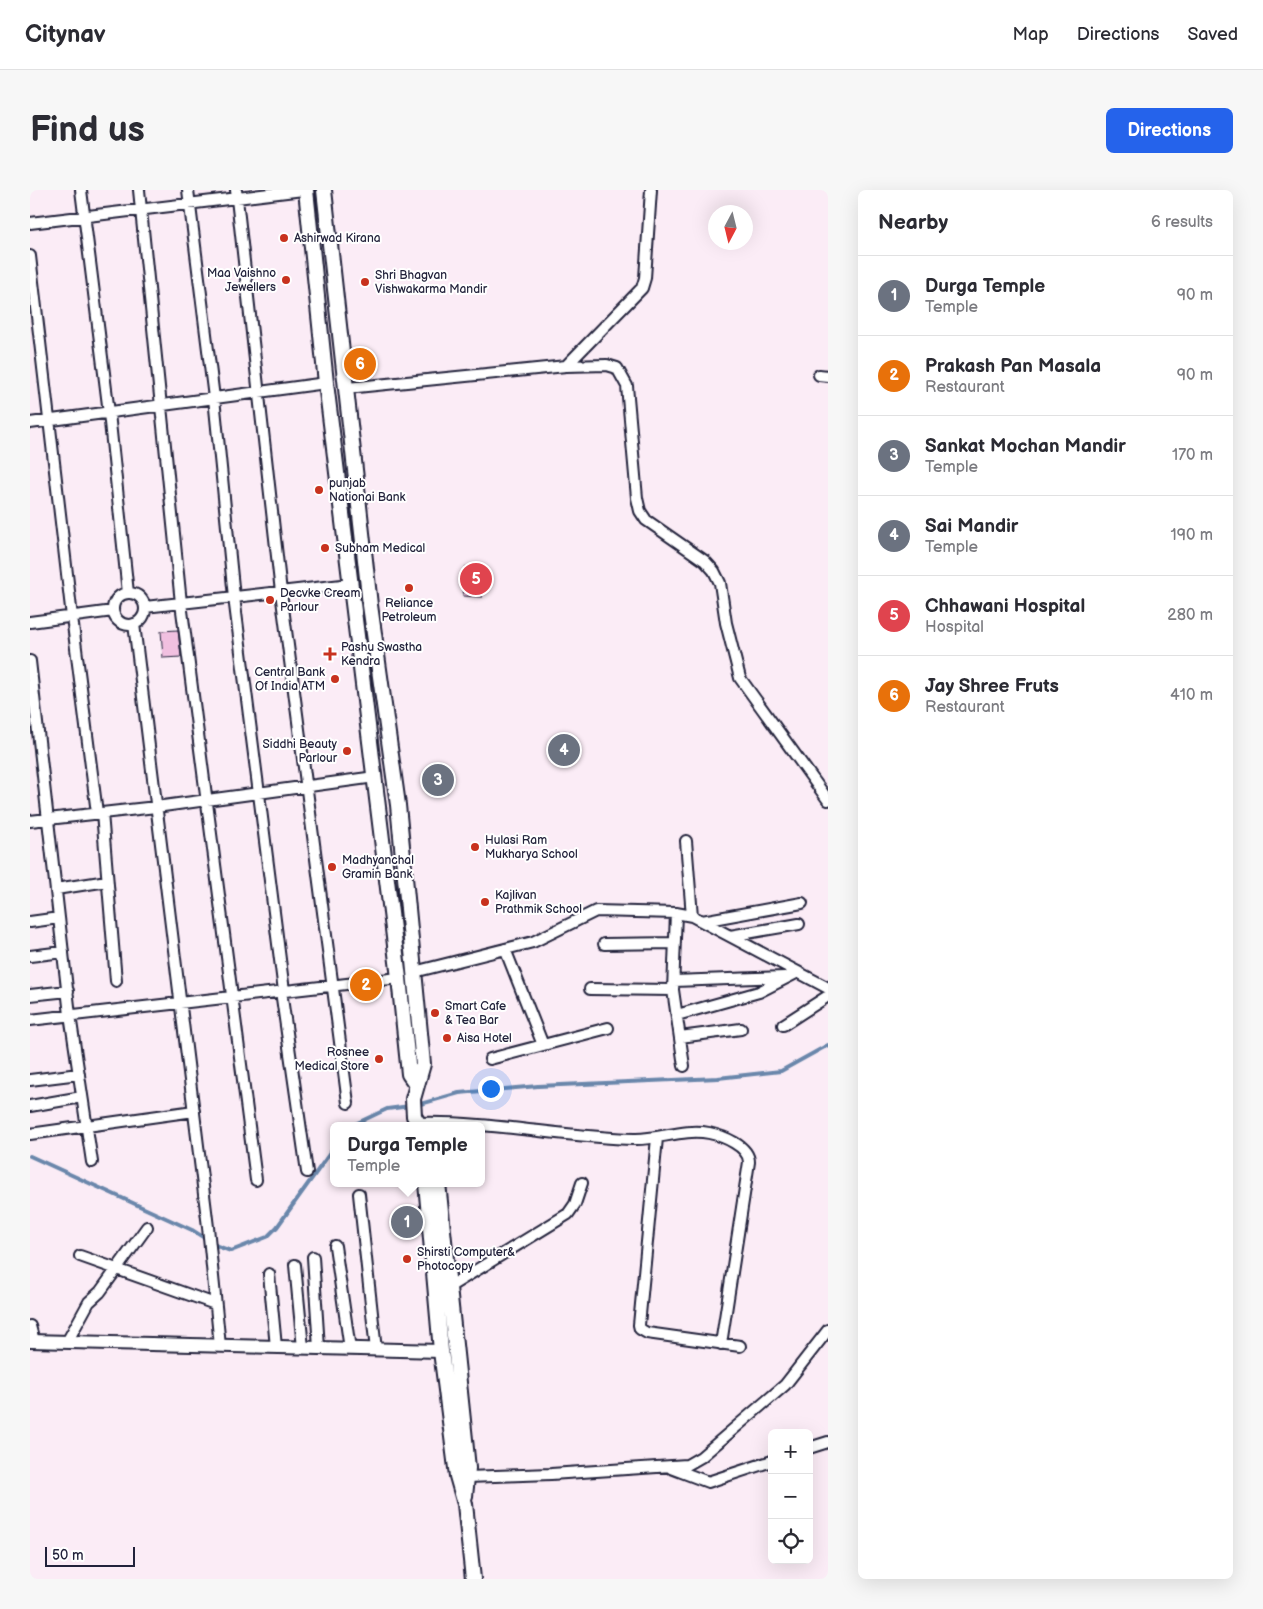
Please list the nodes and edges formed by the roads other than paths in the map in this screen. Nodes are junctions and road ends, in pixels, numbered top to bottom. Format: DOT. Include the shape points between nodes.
graph roads {
  1 [pos="81,190"];
  2 [pos="139,190"];
  3 [pos="188,190"];
  4 [pos="304,190"];
  5 [pos="324,190"];
  6 [pos="651,190"];
  7 [pos="237,194"];
  8 [pos="189,204"];
  9 [pos="142,209"];
  10 [pos="84,216"];
  11 [pos="30,223"];
  12 [pos="30,256"];
  13 [pos="566,366"];
  14 [pos="326,383"];
  15 [pos="346,388"];
  16 [pos="258,392"];
  17 [pos="214,398"];
  18 [pos="162,406"];
  19 [pos="109,413"];
  20 [pos="48,421"];
  21 [pos="30,423"];
  22 [pos="351,584"];
  23 [pos="281,592"];
  24 [pos="128,593"];
  25 [pos="234,597"];
  26 [pos="181,603"];
  27 [pos="145,607"];
  28 [pos="113,611"];
  29 [pos="72,617"];
  30 [pos="30,622"];
  31 [pos="134,624"];
  32 [pos="30,661"];
  33 [pos="375,777"];
  34 [pos="305,786"];
  35 [pos="258,793"];
  36 [pos="206,800"];
  37 [pos="828,800"];
  38 [pos="156,807"];
  39 [pos="100,813"];
  40 [pos="48,819"];
  41 [pos="30,821"];
  42 [pos="686,840"];
  43 [pos="107,880"];
  44 [pos="56,888"];
  45 [pos="802,903"];
  46 [pos="676,913"];
  47 [pos="692,916"];
  48 [pos="59,918"];
  49 [pos="702,921"];
  50 [pos="30,922"];
  51 [pos="799,924"];
  52 [pos="730,936"];
  53 [pos="675,943"];
  54 [pos="604,944"];
  55 [pos="505,949"];
  56 [pos="63,952"];
  57 [pos="30,956"];
  58 [pos="414,972"];
  59 [pos="794,975"];
  60 [pos="399,978"];
  61 [pos="116,981"];
  62 [pos="332,985"];
  63 [pos="674,986"];
  64 [pos="828,988"];
  65 [pos="590,989"];
  66 [pos="68,991"];
  67 [pos="282,991"];
  68 [pos="30,996"];
  69 [pos="828,996"];
  70 [pos="231,997"];
  71 [pos="180,1003"];
  72 [pos="677,1015"];
  73 [pos="70,1016"];
  74 [pos="30,1020"];
  75 [pos="783,1025"];
  76 [pos="608,1028"];
  77 [pos="741,1029"];
  78 [pos="680,1037"];
  79 [pos="544,1045"];
  80 [pos="490,1059"];
  81 [pos="684,1066"];
  82 [pos="79,1074"];
  83 [pos="30,1080"];
  84 [pos="416,1084"];
  85 [pos="82,1097"];
  86 [pos="348,1103"];
  87 [pos="30,1106"];
  88 [pos="194,1111"];
  89 [pos="417,1122"];
  90 [pos="457,1122"];
  91 [pos="86,1125"];
  92 [pos="485,1125"];
  93 [pos="30,1134"];
  94 [pos="657,1138"];
  95 [pos="92,1162"];
  96 [pos="307,1172"];
  97 [pos="256,1180"];
  98 [pos="582,1183"];
  99 [pos="426,1187"];
  100 [pos="438,1187"];
  101 [pos="359,1194"];
  102 [pos="147,1227"];
  103 [pos="335,1246"];
  104 [pos="80,1256"];
  105 [pos="313,1257"];
  106 [pos="296,1265"];
  107 [pos="117,1270"];
  108 [pos="269,1274"];
  109 [pos="449,1287"];
  110 [pos="215,1304"];
  111 [pos="30,1326"];
  112 [pos="828,1330"];
  113 [pos="32,1341"];
  114 [pos="67,1342"];
  115 [pos="721,1344"];
  116 [pos="220,1346"];
  117 [pos="740,1346"];
  118 [pos="276,1347"];
  119 [pos="303,1348"];
  120 [pos="319,1348"];
  121 [pos="350,1349"];
  122 [pos="376,1350"];
  123 [pos="441,1352"];
  124 [pos="828,1442"];
  125 [pos="813,1447"];
  126 [pos="768,1462"];
  127 [pos="669,1468"];
  128 [pos="467,1477"];
  129 [pos="465,1504"];
  130 [pos="473,1579"];
  1 -- 10 [label="street"];
  2 -- 9 [label="street"];
  3 -- 8 [label="street"];
  4 -- 7 [label="street"];
  4 -- 14 [label="main road"];
  5 -- 15 [label="main road"];
  6 -- 13 [label="street" via="640,293"];
  7 -- 8 [label="street"];
  7 -- 16 [label="street"];
  8 -- 9 [label="street"];
  8 -- 17 [label="street"];
  9 -- 10 [label="street"];
  9 -- 18 [label="street"];
  10 -- 11 [label="street"];
  10 -- 19 [label="street"];
  12 -- 20 [label="street"];
  13 -- 15 [label="street"];
  13 -- 37 [label="street" via="607,365 617,368 623,376 627,386 640,511 646,520 705,561 714,571 720,583 740,678"];
  14 -- 16 [label="street"];
  14 -- 22 [label="main road"];
  15 -- 58 [label="main road" via="370,605 398,805"];
  16 -- 17 [label="street"];
  16 -- 23 [label="street"];
  17 -- 18 [label="street"];
  17 -- 25 [label="street"];
  18 -- 19 [label="street"];
  18 -- 26 [label="street"];
  19 -- 20 [label="street"];
  19 -- 24 [label="street"];
  20 -- 21 [label="street"];
  20 -- 29 [label="street"];
  22 -- 23 [label="street"];
  22 -- 33 [label="main road"];
  23 -- 25 [label="street"];
  23 -- 34 [label="street"];
  24 -- 27 [label="street" via="140,598"];
  24 -- 28 [label="street" via="116,601"];
  25 -- 26 [label="street"];
  25 -- 35 [label="street"];
  26 -- 27 [label="street"];
  26 -- 36 [label="street"];
  27 -- 31 [label="street" via="142,618"];
  28 -- 29 [label="street"];
  28 -- 31 [label="street" via="118,621"];
  29 -- 30 [label="street"];
  29 -- 39 [label="street"];
  31 -- 38 [label="street"];
  32 -- 40 [label="street"];
  33 -- 34 [label="street"];
  33 -- 60 [label="main road"];
  34 -- 35 [label="street"];
  34 -- 62 [label="street"];
  35 -- 36 [label="street"];
  35 -- 67 [label="street"];
  36 -- 38 [label="street"];
  36 -- 70 [label="street"];
  38 -- 39 [label="street"];
  38 -- 71 [label="street"];
  39 -- 40 [label="street"];
  39 -- 43 [label="street"];
  40 -- 41 [label="street"];
  40 -- 44 [label="street"];
  42 -- 47 [label="street"];
  43 -- 44 [label="street"];
  43 -- 61 [label="street"];
  44 -- 48 [label="street"];
  45 -- 49 [label="street"];
  46 -- 47 [label="street"];
  46 -- 53 [label="street"];
  46 -- 55 [label="street" via="596,911 533,942"];
  47 -- 49 [label="street"];
  48 -- 50 [label="street"];
  48 -- 56 [label="street"];
  49 -- 52 [label="street"];
  51 -- 52 [label="street"];
  52 -- 59 [label="street"];
  53 -- 54 [label="street"];
  53 -- 63 [label="street"];
  55 -- 58 [label="street"];
  55 -- 79 [label="street"];
  56 -- 57 [label="street"];
  56 -- 66 [label="street"];
  58 -- 84 [label="main road" via="423,1064"];
  59 -- 63 [label="street"];
  59 -- 64 [label="street"];
  59 -- 72 [label="street" via="759,992"];
  60 -- 62 [label="street"];
  60 -- 84 [label="main road" via="409,1074"];
  62 -- 67 [label="street"];
  62 -- 86 [label="street"];
  63 -- 65 [label="street"];
  63 -- 72 [label="street"];
  66 -- 68 [label="street"];
  66 -- 73 [label="street"];
  67 -- 70 [label="street"];
  67 -- 96 [label="street"];
  69 -- 75 [label="street"];
  70 -- 71 [label="street"];
  70 -- 97 [label="street"];
  71 -- 73 [label="street"];
  71 -- 88 [label="street"];
  72 -- 78 [label="street"];
  73 -- 74 [label="street"];
  73 -- 82 [label="street"];
  76 -- 79 [label="street"];
  77 -- 78 [label="street"];
  78 -- 81 [label="street"];
  79 -- 80 [label="street"];
  82 -- 83 [label="street"];
  82 -- 85 [label="street"];
  84 -- 89 [label="main road" via="412,1100"];
  85 -- 87 [label="street"];
  85 -- 91 [label="street"];
  88 -- 91 [label="street"];
  88 -- 110 [label="street"];
  89 -- 90 [label="street"];
  91 -- 93 [label="street"];
  91 -- 95 [label="street"];
  92 -- 94 [label="street" via="631,1139"];
  94 -- 115 [label="street" via="640,1329 647,1333"];
  94 -- 115 [label="street" via="710,1133 741,1147 749,1156"];
  98 -- 109 [label="street" via="568,1214"];
  99 -- 123 [label="main road"];
  100 -- 109 [label="main road"];
  101 -- 122 [label="street"];
  102 -- 107 [label="street"];
  103 -- 121 [label="street"];
  104 -- 107 [label="street"];
  105 -- 120 [label="street"];
  106 -- 119 [label="street"];
  107 -- 110 [label="street"];
  107 -- 114 [label="street" via="89,1302"];
  108 -- 118 [label="street"];
  109 -- 128 [label="main road"];
  110 -- 116 [label="street"];
  111 -- 113 [label="street"];
  112 -- 127 [label="street" via="779,1391 701,1457 687,1465"];
  113 -- 114 [label="street"];
  114 -- 116 [label="street"];
  115 -- 117 [label="street"];
  116 -- 118 [label="street"];
  118 -- 119 [label="street"];
  119 -- 120 [label="street"];
  120 -- 121 [label="street"];
  121 -- 122 [label="street"];
  122 -- 123 [label="street"];
  123 -- 129 [label="main road" via="457,1476"];
  124 -- 125 [label="street"];
  126 -- 127 [label="street" via="708,1482"];
  127 -- 128 [label="street"];
  128 -- 129 [label="main road"];
  129 -- 130 [label="main road"];
}
